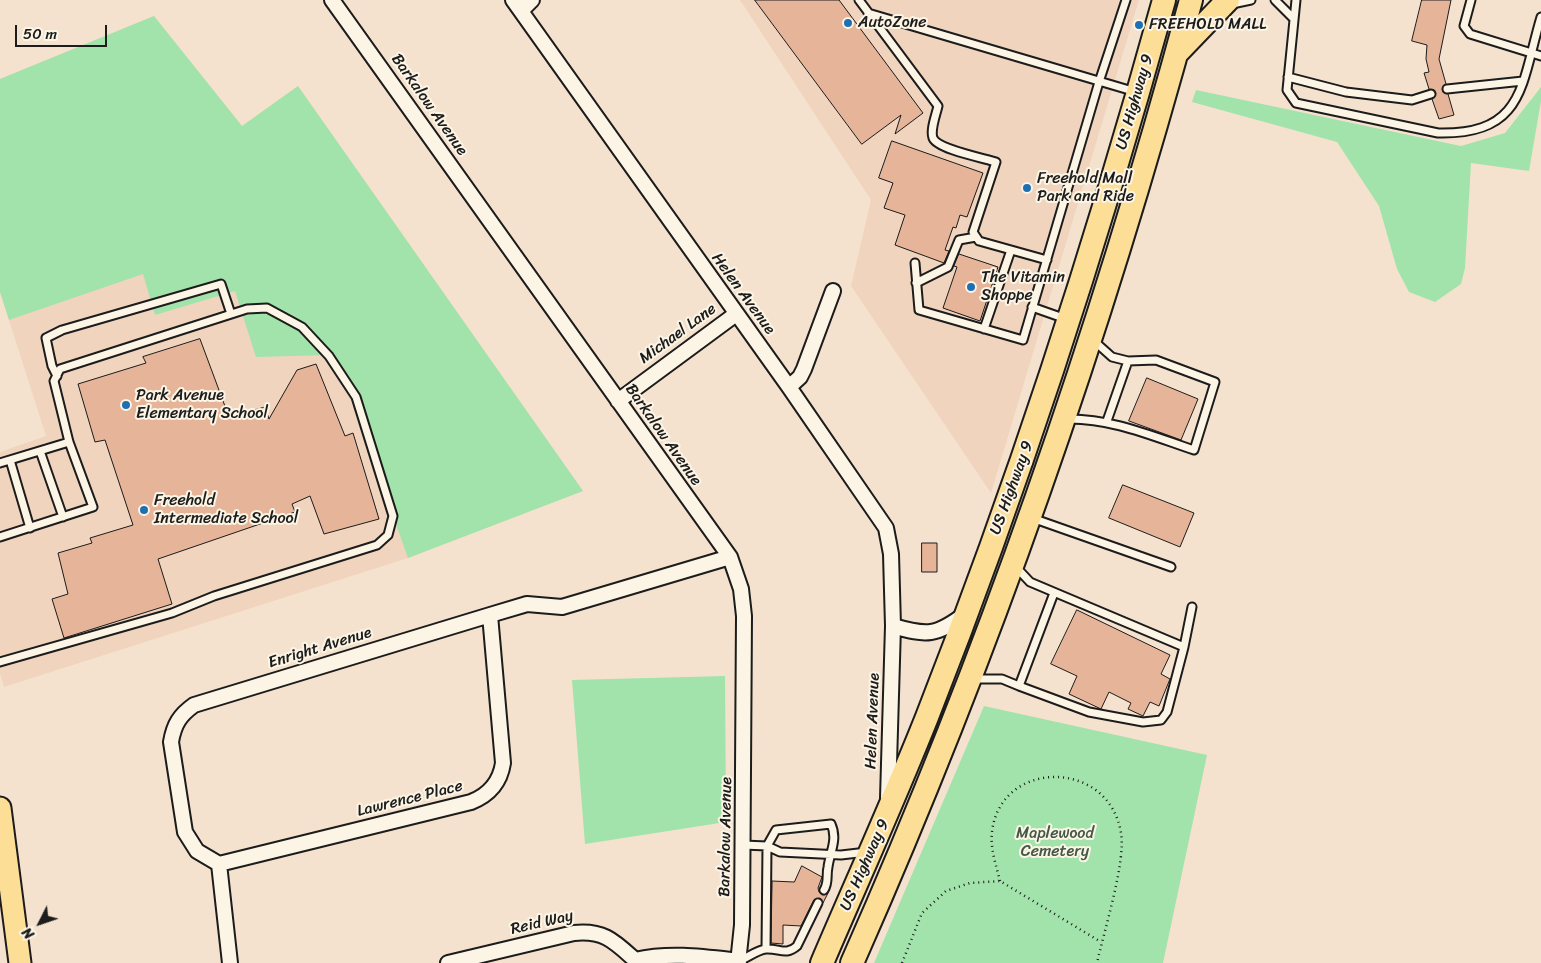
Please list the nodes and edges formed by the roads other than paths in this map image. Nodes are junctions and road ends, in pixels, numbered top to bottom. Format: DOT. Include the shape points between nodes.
graph roads {
  1 [pos="332,0"];
  2 [pos="532,0"];
  3 [pos="859,0"];
  4 [pos="1126,0"];
  5 [pos="1164,0"];
  6 [pos="1191,0"];
  7 [pos="1251,0"];
  8 [pos="1275,0"];
  9 [pos="1296,0"];
  10 [pos="1471,0"];
  11 [pos="1225,3"];
  12 [pos="517,6"];
  13 [pos="868,13"];
  14 [pos="1541,17"];
  15 [pos="1293,18"];
  16 [pos="1176,54"];
  17 [pos="1530,54"];
  18 [pos="1541,56"];
  19 [pos="1288,77"];
  20 [pos="1523,81"];
  21 [pos="1099,82"];
  22 [pos="1447,89"];
  23 [pos="1138,93"];
  24 [pos="1431,94"];
  25 [pos="976,238"];
  26 [pos="1011,250"];
  27 [pos="1047,260"];
  28 [pos="915,263"];
  29 [pos="916,283"];
  30 [pos="833,291"];
  31 [pos="1032,307"];
  32 [pos="231,314"];
  33 [pos="736,314"];
  34 [pos="1069,320"];
  35 [pos="984,329"];
  36 [pos="1091,338"];
  37 [pos="1128,361"];
  38 [pos="57,376"];
  39 [pos="789,387"];
  40 [pos="618,401"];
  41 [pos="1063,419"];
  42 [pos="1107,421"];
  43 [pos="69,442"];
  44 [pos="40,451"];
  45 [pos="10,460"];
  46 [pos="0,463"];
  47 [pos="63,517"];
  48 [pos="1029,517"];
  49 [pos="30,528"];
  50 [pos="0,537"];
  51 [pos="730,556"];
  52 [pos="1013,564"];
  53 [pos="1171,566"];
  54 [pos="1054,593"];
  55 [pos="1192,607"];
  56 [pos="490,614"];
  57 [pos="966,614"];
  58 [pos="893,626"];
  59 [pos="1184,647"];
  60 [pos="0,662"];
  61 [pos="969,680"];
  62 [pos="1019,686"];
  63 [pos="0,808"];
  64 [pos="887,816"];
  65 [pos="743,845"];
  66 [pos="767,846"];
  67 [pos="870,852"];
  68 [pos="831,855"];
  69 [pos="219,864"];
  70 [pos="6,889"];
  71 [pos="824,890"];
  72 [pos="818,903"];
  73 [pos="766,949"];
  74 [pos="859,953"];
  75 [pos="635,961"];
  76 [pos="739,962"];
  77 [pos="20,963"];
  78 [pos="230,963"];
  79 [pos="448,963"];
  80 [pos="822,963"];
  81 [pos="852,963"];
  1 -- 40 [label="street, Barkalow Avenue"];
  2 -- 12 [label="street"];
  3 -- 13 [label="lane"];
  4 -- 21 [label="lane"];
  5 -- 23 [label="highway, US Highway 9"];
  6 -- 16 [label="highway, US Highway 9"];
  7 -- 11 [label="lane"];
  8 -- 15 [label="lane"];
  9 -- 15 [label="lane"];
  10 -- 17 [label="lane" via="1464,26 1466,31"];
  11 -- 16 [label="highway"];
  12 -- 33 [label="street, Helen Avenue"];
  13 -- 21 [label="lane"];
  13 -- 25 [label="lane" via="938,106 933,139 942,146 996,162 973,232"];
  14 -- 17 [label="lane"];
  15 -- 19 [label="lane"];
  16 -- 36 [label="highway, US Highway 9"];
  17 -- 18 [label="lane"];
  17 -- 20 [label="lane"];
  19 -- 20 [label="lane" via="1287,90 1296,103 1438,133 1483,127 1500,117 1520,95"];
  19 -- 24 [label="lane" via="1346,92 1393,98 1412,100"];
  20 -- 22 [label="lane"];
  21 -- 23 [label="lane"];
  21 -- 27 [label="lane"];
  23 -- 34 [label="highway, US Highway 9"];
  25 -- 26 [label="lane"];
  25 -- 29 [label="lane" via="958,240 948,267"];
  26 -- 27 [label="lane"];
  26 -- 35 [label="lane"];
  27 -- 31 [label="lane"];
  28 -- 29 [label="lane"];
  29 -- 35 [label="lane" via="919,310"];
  30 -- 39 [label="street" via="804,369"];
  31 -- 34 [label="lane"];
  31 -- 35 [label="lane" via="1023,340"];
  32 -- 38 [label="lane" via="60,369"];
  32 -- 38 [label="lane" via="221,284 55,333 46,338 46,344"];
  32 -- 60 [label="lane" via="267,308 302,327 328,356 356,397 393,516 388,535 377,545 214,596 172,613"];
  33 -- 39 [label="street, Helen Avenue"];
  33 -- 40 [label="street, Michael Lane"];
  34 -- 57 [label="highway, US Highway 9"];
  36 -- 37 [label="lane" via="1112,357"];
  36 -- 41 [label="highway, US Highway 9"];
  37 -- 42 [label="lane"];
  37 -- 42 [label="lane" via="1156,360 1214,382 1194,450"];
  38 -- 43 [label="lane" via="54,381"];
  39 -- 58 [label="street, Helen Avenue" via="886,528 891,554"];
  40 -- 51 [label="street, Barkalow Avenue"];
  41 -- 42 [label="lane"];
  41 -- 48 [label="highway, US Highway 9"];
  43 -- 44 [label="lane"];
  43 -- 47 [label="lane" via="93,507"];
  44 -- 45 [label="lane"];
  44 -- 47 [label="lane"];
  45 -- 46 [label="lane"];
  45 -- 49 [label="lane"];
  47 -- 49 [label="lane"];
  48 -- 52 [label="highway, US Highway 9"];
  48 -- 53 [label="lane"];
  49 -- 50 [label="lane"];
  51 -- 56 [label="street, Enright Avenue" via="562,607 527,604"];
  51 -- 65 [label="street, Barkalow Avenue" via="741,589 744,616"];
  52 -- 54 [label="lane" via="1030,582"];
  52 -- 61 [label="highway, US Highway 9"];
  54 -- 59 [label="lane"];
  54 -- 62 [label="lane"];
  55 -- 59 [label="lane"];
  56 -- 69 [label="street, Lawrence Place" via="503,763 490,792 471,802"];
  56 -- 69 [label="street, Enright Avenue" via="194,705 184,712 173,729 171,742 185,832 197,851"];
  57 -- 58 [label="street" via="934,633"];
  57 -- 64 [label="highway, US Highway 9"];
  58 -- 64 [label="street, Helen Avenue"];
  59 -- 62 [label="lane" via="1169,707 1157,722 1080,710"];
  61 -- 62 [label="lane" via="1002,679"];
  61 -- 74 [label="highway, US Highway 9"];
  63 -- 70 [label="main road"];
  64 -- 67 [label="highway, US Highway 9"];
  65 -- 66 [label="lane"];
  65 -- 76 [label="street, Barkalow Avenue"];
  66 -- 68 [label="lane" via="780,852"];
  66 -- 68 [label="lane" via="776,830 831,824 835,833"];
  66 -- 73 [label="lane"];
  67 -- 68 [label="lane"];
  67 -- 80 [label="highway, US Highway 9"];
  68 -- 71 [label="lane"];
  69 -- 78 [label="street"];
  70 -- 77 [label="main road"];
  72 -- 73 [label="lane" via="797,946 784,952"];
  73 -- 76 [label="lane"];
  74 -- 81 [label="highway, US Highway 9"];
  75 -- 76 [label="street, Reid Way" via="674,955"];
  75 -- 79 [label="street, Reid Way" via="611,938 588,931"];
}
